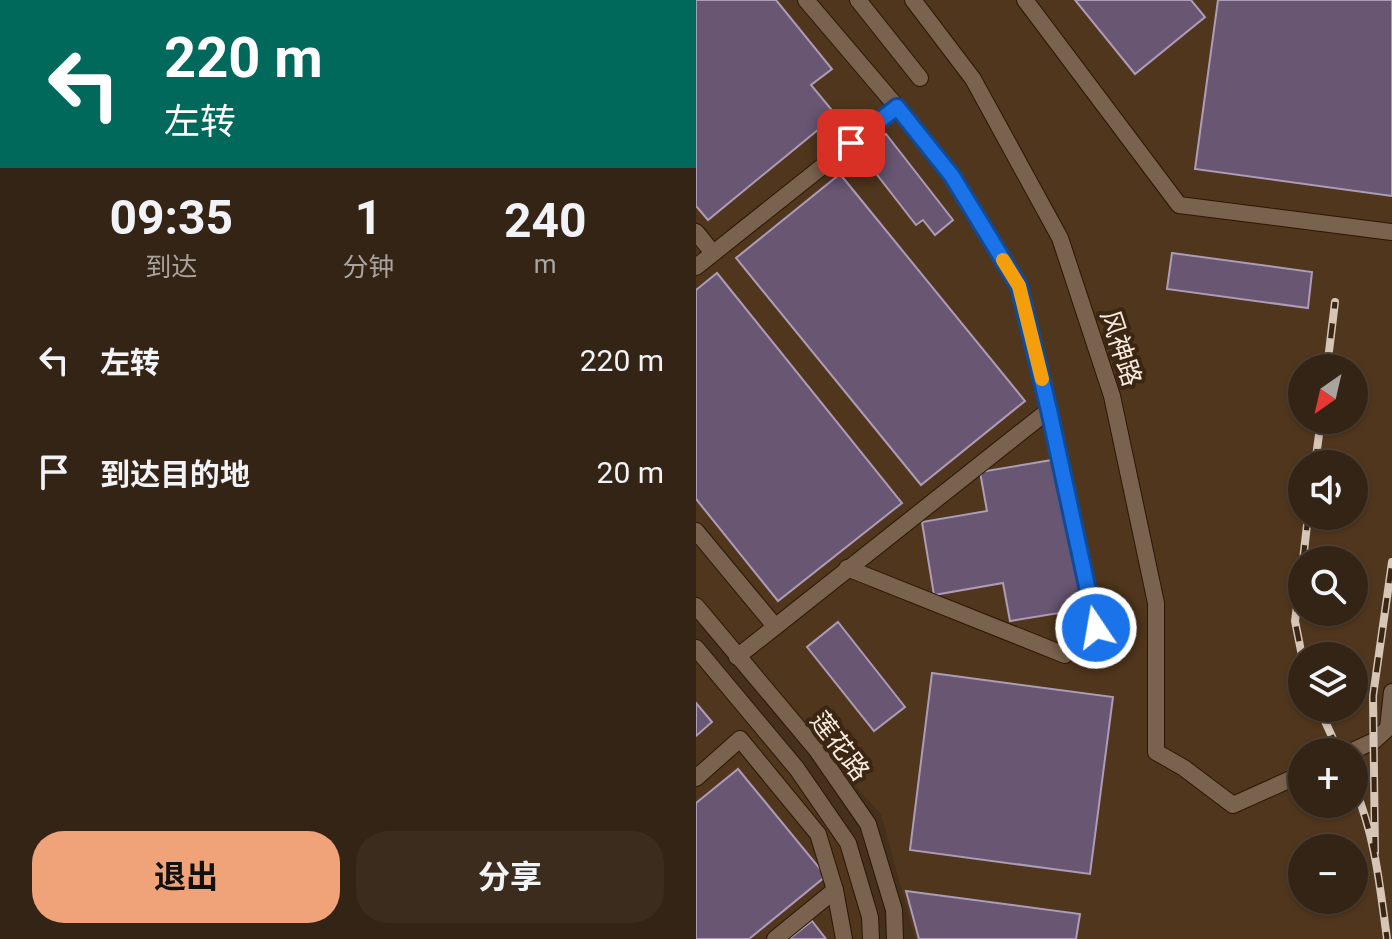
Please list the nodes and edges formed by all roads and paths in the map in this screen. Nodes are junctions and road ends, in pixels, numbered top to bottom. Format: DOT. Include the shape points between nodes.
graph roads {
  1 [pos="806,0"];
  2 [pos="858,0"];
  3 [pos="913,0"];
  4 [pos="1025,0"];
  5 [pos="920,78"];
  6 [pos="897,107"];
  7 [pos="696,232"];
  8 [pos="1392,232"];
  9 [pos="713,253"];
  10 [pos="696,267"];
  11 [pos="1049,410"];
  12 [pos="696,531"];
  13 [pos="847,568"];
  14 [pos="697,609"];
  15 [pos="774,625"];
  16 [pos="696,648"];
  17 [pos="737,657"];
  18 [pos="1392,692"];
  19 [pos="1368,744"];
  20 [pos="696,778"];
  21 [pos="1288,780"];
  22 [pos="835,890"];
  23 [pos="775,939"];
  24 [pos="844,939"];
  25 [pos="871,939"];
  26 [pos="895,939"];
  1 -- 6 [label="street"];
  2 -- 5 [label="street"];
  3 -- 21 [label="street, 风神路" via="973,79 1060,238 1112,396 1156,603 1156,752 1233,805"];
  4 -- 8 [label="street" via="1179,205"];
  6 -- 9 [label="street"];
  6 -- 11 [label="street" via="952,176 1019,286"];
  7 -- 9 [label="street"];
  9 -- 10 [label="street"];
  11 -- 13 [label="street"];
  11 -- 13 [label="street" via="1096,628 1065,655"];
  12 -- 15 [label="street"];
  13 -- 15 [label="street"];
  14 -- 17 [label="street, 莲花路"];
  15 -- 17 [label="street"];
  16 -- 25 [label="street, 莲花路" via="797,769 848,843 870,917"];
  17 -- 26 [label="street, 莲花路" via="816,749 868,824 894,910"];
  18 -- 19 [label="street" via="1388,728"];
  20 -- 22 [label="street" via="740,739 818,834"];
  22 -- 23 [label="street"];
  22 -- 24 [label="street"];
}
